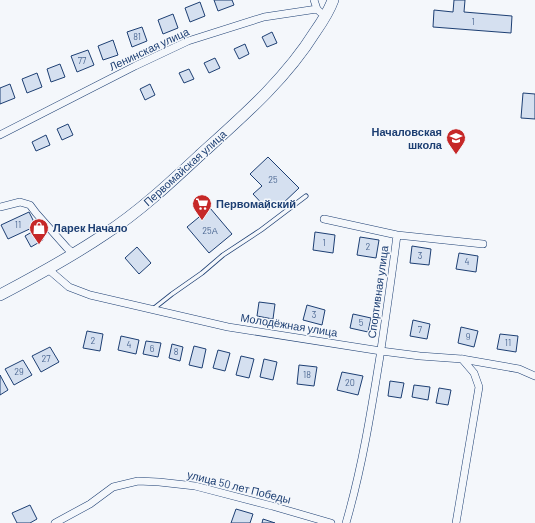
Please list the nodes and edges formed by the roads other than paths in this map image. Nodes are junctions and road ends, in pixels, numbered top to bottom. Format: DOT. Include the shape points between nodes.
graph roads {
  1 [pos="314,0"];
  2 [pos="333,0"];
  3 [pos="321,12"];
  4 [pos="0,135"];
  5 [pos="306,196"];
  6 [pos="0,207"];
  7 [pos="324,219"];
  8 [pos="397,235"];
  9 [pos="483,244"];
  10 [pos="74,254"];
  11 [pos="48,269"];
  12 [pos="0,295"];
  13 [pos="154,309"];
  14 [pos="381,351"];
  15 [pos="462,359"];
  16 [pos="535,376"];
  17 [pos="54,523"];
  18 [pos="331,523"];
  19 [pos="346,523"];
  20 [pos="456,523"];
  1 -- 3 [label="street"];
  2 -- 3 [label="main road, Первомайская улица"];
  3 -- 4 [label="street, Ленинская улица" via="264,17 188,41"];
  3 -- 10 [label="main road, Первомайская улица" via="311,38 287,70 240,119 131,216"];
  5 -- 13 [label="lane" via="262,230 223,255"];
  6 -- 10 [label="street" via="20,202 30,205"];
  7 -- 8 [label="street, Спортивная улица"];
  8 -- 9 [label="street, Спортивная улица"];
  8 -- 14 [label="street, Спортивная улица"];
  10 -- 11 [label="main road, Первомайская улица"];
  11 -- 12 [label="main road, Первомайская улица"];
  11 -- 13 [label="street, Молодёжная улица" via="69,287 90,295"];
  13 -- 14 [label="street, Молодёжная улица" via="228,327"];
  14 -- 15 [label="street, Молодёжная улица"];
  14 -- 19 [label="street" via="356,489"];
  15 -- 16 [label="street, Молодёжная улица" via="519,369"];
  15 -- 20 [label="street" via="474,373 479,387"];
  17 -- 18 [label="street, улица 50 лет Победы" via="90,504 113,487 138,481 195,486"];
}
